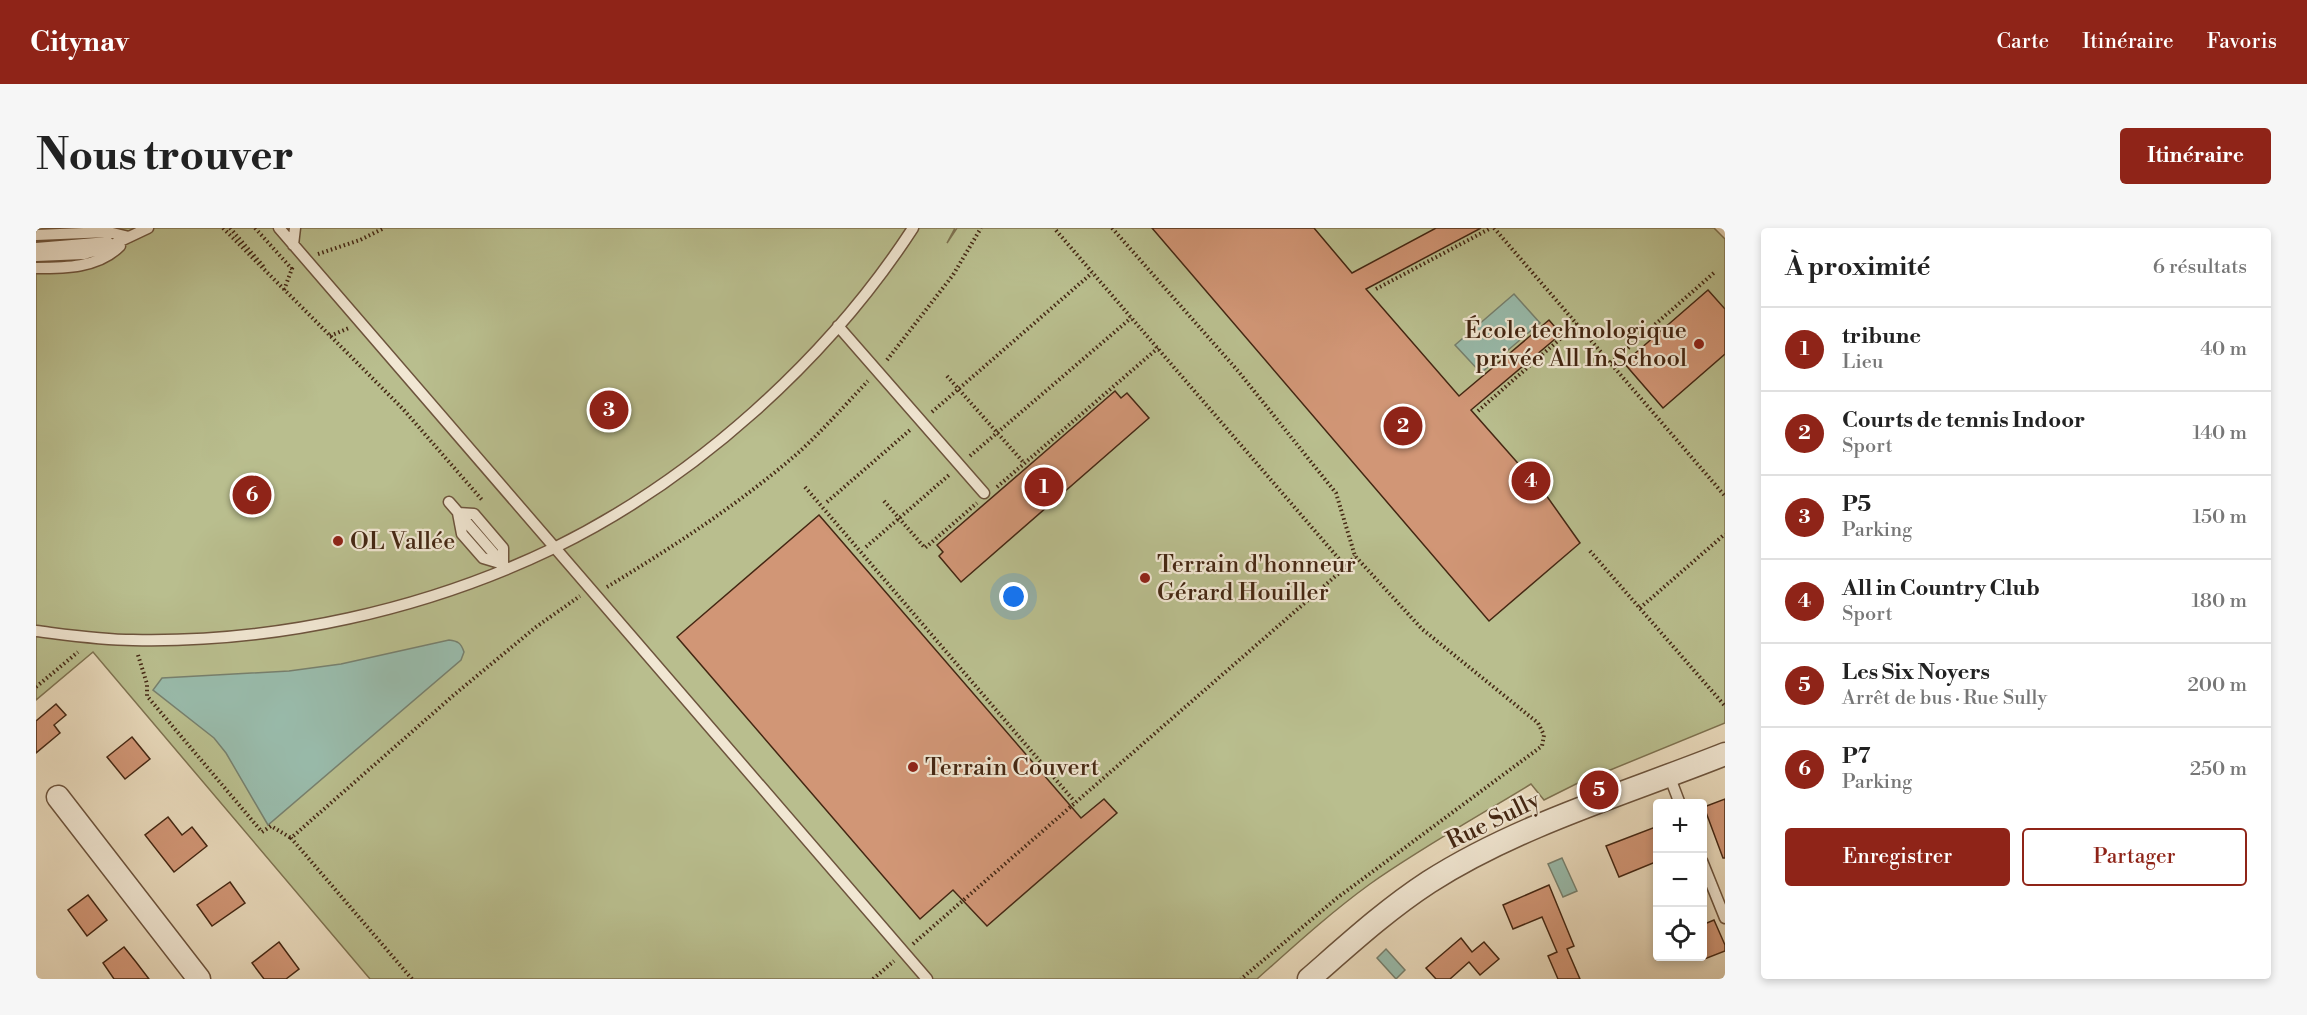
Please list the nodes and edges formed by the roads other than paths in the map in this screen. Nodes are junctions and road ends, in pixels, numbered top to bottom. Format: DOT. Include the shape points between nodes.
graph roads {
  1 [pos="148,228"];
  2 [pos="279,228"];
  3 [pos="295,228"];
  4 [pos="913,228"];
  5 [pos="36,235"];
  6 [pos="129,237"];
  7 [pos="293,245"];
  8 [pos="36,248"];
  9 [pos="36,256"];
  10 [pos="36,268"];
  11 [pos="838,327"];
  12 [pos="983,496"];
  13 [pos="449,502"];
  14 [pos="554,548"];
  15 [pos="505,566"];
  16 [pos="36,631"];
  17 [pos="1722,758"];
  18 [pos="1669,776"];
  19 [pos="58,797"];
  20 [pos="1678,799"];
  21 [pos="1707,873"];
  22 [pos="1725,918"];
  23 [pos="200,979"];
  24 [pos="927,979"];
  25 [pos="1309,979"];
  1 -- 6 [label="lane"];
  2 -- 7 [label="lane"];
  3 -- 7 [label="lane"];
  4 -- 11 [label="lane"];
  5 -- 6 [label="lane" via="108,232"];
  6 -- 8 [label="lane" via="105,243"];
  6 -- 9 [label="lane" via="84,254"];
  6 -- 10 [label="lane" via="114,252 94,262"];
  7 -- 14 [label="lane"];
  11 -- 12 [label="lane"];
  11 -- 14 [label="lane" via="767,400 718,441 666,481"];
  13 -- 15 [label="lane"];
  14 -- 15 [label="lane"];
  14 -- 24 [label="lane"];
  15 -- 16 [label="lane" via="466,585 387,609 304,627 216,638 132,640"];
  17 -- 18 [label="street, Rue Sully"];
  18 -- 20 [label="lane"];
  18 -- 25 [label="street, Rue Sully" via="1498,844 1430,882 1357,936"];
  19 -- 23 [label="street"];
  21 -- 22 [label="lane"];
}
